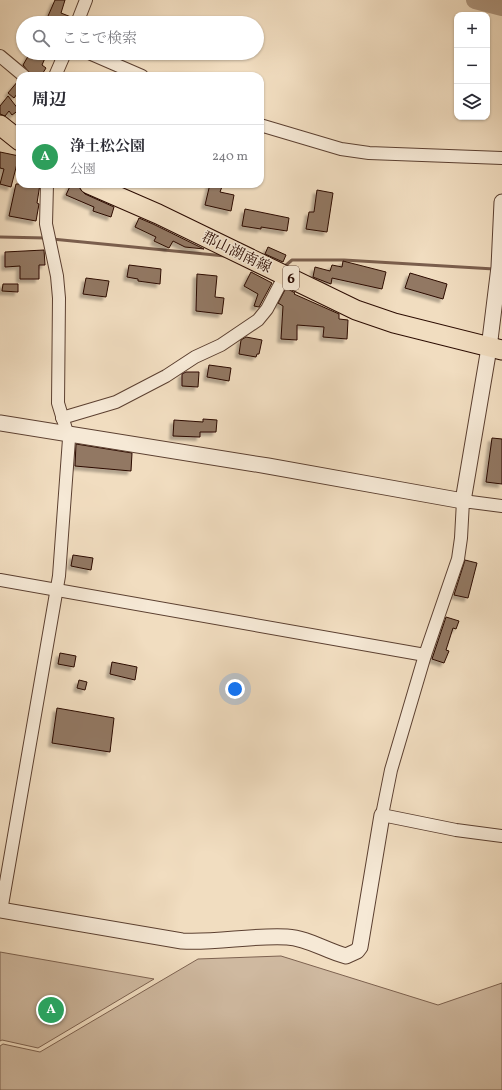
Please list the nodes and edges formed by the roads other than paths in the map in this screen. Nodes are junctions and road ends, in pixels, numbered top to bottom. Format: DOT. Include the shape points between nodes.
graph roads {
  1 [pos="86,0"];
  2 [pos="80,16"];
  3 [pos="0,56"];
  4 [pos="62,60"];
  5 [pos="105,60"];
  6 [pos="19,72"];
  7 [pos="57,72"];
  8 [pos="133,72"];
  9 [pos="0,125"];
  10 [pos="264,126"];
  11 [pos="16,138"];
  12 [pos="502,158"];
  13 [pos="47,188"];
  14 [pos="98,188"];
  15 [pos="502,202"];
  16 [pos="285,275"];
  17 [pos="496,349"];
  18 [pos="62,418"];
  19 [pos="0,423"];
  20 [pos="69,433"];
  21 [pos="463,501"];
  22 [pos="502,506"];
  23 [pos="0,580"];
  24 [pos="56,589"];
  25 [pos="426,655"];
  26 [pos="382,814"];
  27 [pos="502,836"];
  28 [pos="1,910"];
  1 -- 2 [label="street"];
  3 -- 6 [label="street"];
  4 -- 7 [label="street"];
  5 -- 8 [label="street"];
  9 -- 11 [label="main road"];
  10 -- 12 [label="street" via="341,149 362,152"];
  13 -- 18 [label="street" via="46,224 59,298 57,395"];
  14 -- 16 [label="main road, 郡山湖南線 / 6"];
  15 -- 17 [label="street"];
  16 -- 17 [label="main road, 郡山湖南線 / 6" via="356,310 394,323"];
  16 -- 18 [label="street" via="267,310 258,320 221,346 116,402"];
  17 -- 21 [label="street"];
  18 -- 20 [label="street"];
  19 -- 20 [label="street"];
  20 -- 21 [label="street"];
  20 -- 24 [label="street"];
  21 -- 22 [label="street"];
  21 -- 25 [label="street" via="462,538 458,559"];
  23 -- 24 [label="street"];
  24 -- 25 [label="street"];
  24 -- 28 [label="street"];
  25 -- 26 [label="street" via="390,770"];
  26 -- 27 [label="street" via="456,830"];
  26 -- 28 [label="street" via="360,947 346,956 288,937 182,941"];
}
